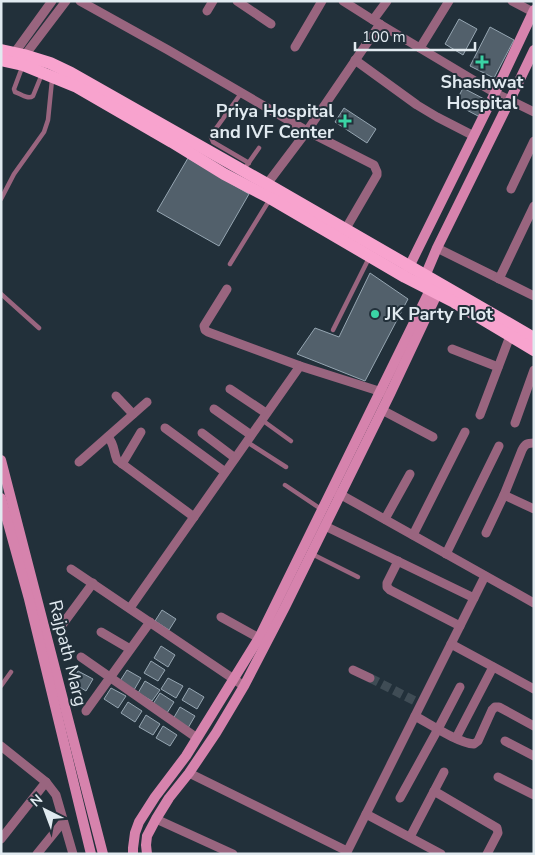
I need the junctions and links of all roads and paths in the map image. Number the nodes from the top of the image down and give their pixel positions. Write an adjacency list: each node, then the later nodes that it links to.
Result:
1 (66, 1): 19 (street)
2 (80, 1): 22 (street)
3 (213, 1): 11 (street)
4 (237, 1): 14 (street)
5 (322, 1): 15 (street)
6 (343, 1): 13 (street)
7 (386, 1): 13 (street)
8 (449, 1): 16 (street)
9 (512, 1): 12 (street)
10 (51, 2): 19 (street)
11 (207, 11)
12 (533, 11): 23 (street)
13 (376, 22): 16 (street); 20 (street)
14 (271, 24)
15 (295, 47)
16 (420, 48): 23 (street)
17 (1, 50): 19 (main road)
18 (534, 50): 24 (street)
19 (15, 60): 21 (main road); 21 (lane); 30 (main road)
20 (355, 60): 26 (street); 27 (street)
21 (47, 74): 33 (main road); 34 (lane)
22 (242, 92): 26 (street); 30 (lane)
23 (495, 93): 24 (street); 27 (street)
24 (510, 100): 25 (street); 37 (street)
25 (534, 112)
26 (307, 131): 31 (street); 36 (street)
27 (474, 136): 40 (street)
28 (534, 141): 32 (street)
29 (258, 148): 30 (lane)
30 (246, 167): 31 (main road)
31 (268, 184): 36 (main road)
32 (512, 189)
33 (270, 198): 38 (main road); 39 (lane)
34 (1, 200)
35 (534, 206): 41 (street)
36 (345, 230): 40 (main road)
37 (437, 248): 41 (street); 42 (street)
38 (370, 257): 40 (main road); 47 (lane)
39 (230, 264)
40 (407, 271): 42 (main road)
41 (499, 279): 45 (street)
42 (428, 286): 48 (main road); 49 (main road); 56 (street)
43 (227, 289): 52 (street)
44 (1, 294): 46 (lane)
45 (533, 295)
46 (40, 328)
47 (333, 330)
48 (510, 336): 51 (main road); 53 (street)
49 (534, 338)
50 (452, 349): 53 (street)
51 (534, 350)
52 (300, 366): 56 (street); 63 (street)
53 (498, 367): 62 (street)
54 (534, 370): 64 (street)
55 (230, 389): 63 (street)
56 (385, 393): 60 (street); 83 (street)
57 (116, 396): 61 (street)
58 (147, 402): 61 (street)
59 (214, 409): 71 (street)
60 (382, 410): 70 (street); 83 (street)
61 (133, 414): 69 (street)
62 (480, 416)
63 (264, 417): 71 (street); 72 (lane)
64 (514, 423)
65 (165, 428): 80 (street)
66 (141, 432): 78 (street)
67 (466, 432): 92 (street)
68 (202, 433): 75 (street)
69 (108, 437): 77 (street); 78 (street)
70 (433, 437)
71 (249, 438): 75 (street); 79 (lane)
72 (291, 441)
73 (534, 443): 84 (street)
74 (499, 446): 94 (street)
75 (235, 458): 80 (street)
76 (1, 460): 148 (street, Rajpath Marg)
77 (79, 462)
78 (122, 464): 88 (street)
79 (286, 467)
80 (225, 472): 88 (street)
81 (410, 474): 89 (street)
82 (285, 485): 87 (lane)
83 (336, 492): 87 (street); 89 (street); 90 (street)
84 (504, 495): 86 (street); 91 (street)
85 (1, 498): 147 (street, Rajpath Marg)
86 (534, 509)
87 (322, 510): 93 (street)
88 (194, 517): 102 (street)
89 (385, 520): 92 (street)
90 (325, 526): 93 (street); 95 (street)
91 (486, 533)
92 (413, 535): 94 (street)
93 (307, 551): 98 (lane); 108 (street); 119 (street)
94 (446, 554): 97 (street)
95 (398, 561): 100 (street); 106 (street)
96 (71, 569): 99 (street)
97 (485, 576): 100 (street); 101 (street)
98 (358, 577)
99 (93, 583): 102 (street); 105 (street)
100 (474, 598): 106 (street)
101 (534, 603)
102 (130, 608): 104 (street)
103 (221, 617): 108 (street)
104 (150, 622): 110 (street); 117 (street)
105 (62, 625)
106 (460, 626): 109 (street)
107 (101, 632): 110 (street)
108 (259, 638): 117 (street)
109 (451, 644): 112 (street); 123 (street)
110 (130, 649): 115 (street)
111 (81, 657): 115 (street)
112 (493, 667): 121 (street); 127 (street)
113 (353, 670): 116 (street)
114 (11, 672): 118 (lane)
115 (110, 677): 122 (street); 126 (street)
116 (370, 678)
117 (233, 679): 119 (street); 126 (street)
118 (1, 686)
119 (244, 686): 132 (street)
120 (460, 687): 125 (street)
121 (534, 689)
122 (86, 711)
123 (415, 716): 125 (street); 138 (street)
124 (534, 726): 127 (street)
125 (438, 729): 127 (street); 137 (street)
126 (197, 738): 149 (street)
127 (456, 738)
128 (505, 741): 130 (street)
129 (1, 746): 134 (street)
130 (534, 756)
131 (444, 772): 135 (street)
132 (189, 773): 139 (street); 144 (street)
133 (498, 776): 136 (street)
134 (46, 782): 140 (street); 142 (street)
135 (434, 791): 141 (street); 153 (street)
136 (534, 795)
137 (400, 798)
138 (366, 814): 141 (street); 144 (street)
139 (156, 818): 150 (street); 151 (street)
140 (63, 822): 145 (street); 146 (street)
141 (410, 837): 143 (street)
142 (1, 839)
143 (424, 850): 152 (street)
144 (347, 853)
145 (37, 854)
146 (73, 854)
147 (91, 854)
148 (103, 854)
149 (134, 854)
150 (147, 854)
151 (233, 854)
152 (441, 854)
153 (487, 854)

